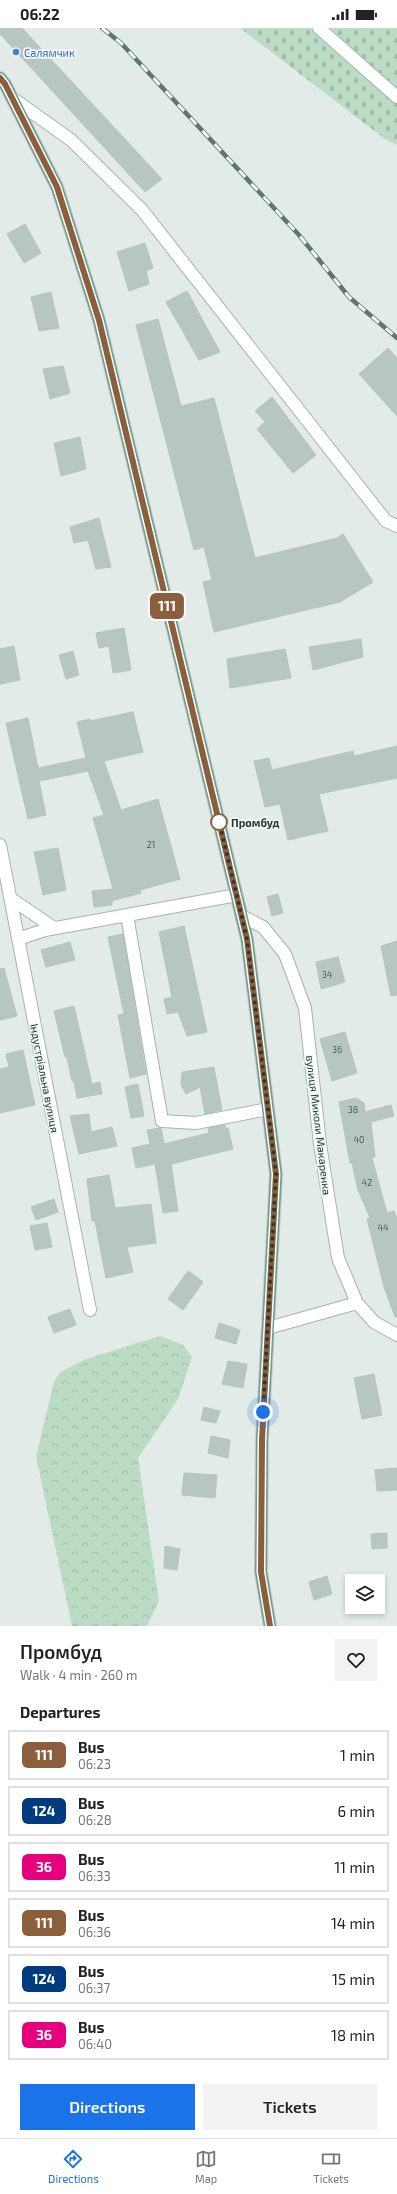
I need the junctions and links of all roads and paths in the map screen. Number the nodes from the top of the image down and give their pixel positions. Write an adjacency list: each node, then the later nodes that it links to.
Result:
1 (319, 28): 4 (street)
2 (0, 78): 3 (main road)
3 (7, 95): 5 (street); 8 (main road)
4 (397, 97)
5 (397, 526)
6 (0, 845): 7 (street, Індустріальна вулиця)
7 (7, 895): 11 (street); 12 (street, Індустріальна вулиця)
8 (237, 895): 9 (street); 10 (main road)
9 (127, 915): 11 (street); 13 (street)
10 (242, 916): 13 (main road); 14 (street, вулиця Миколи Макаренка)
11 (54, 928): 12 (street)
12 (18, 940): 15 (street, Індустріальна вулиця)
13 (268, 1109): 16 (main road)
14 (357, 1303): 16 (street); 17 (street, вулиця Миколи Макаренка)
15 (90, 1310)
16 (268, 1328): 18 (main road)
17 (397, 1335)
18 (270, 1626)

